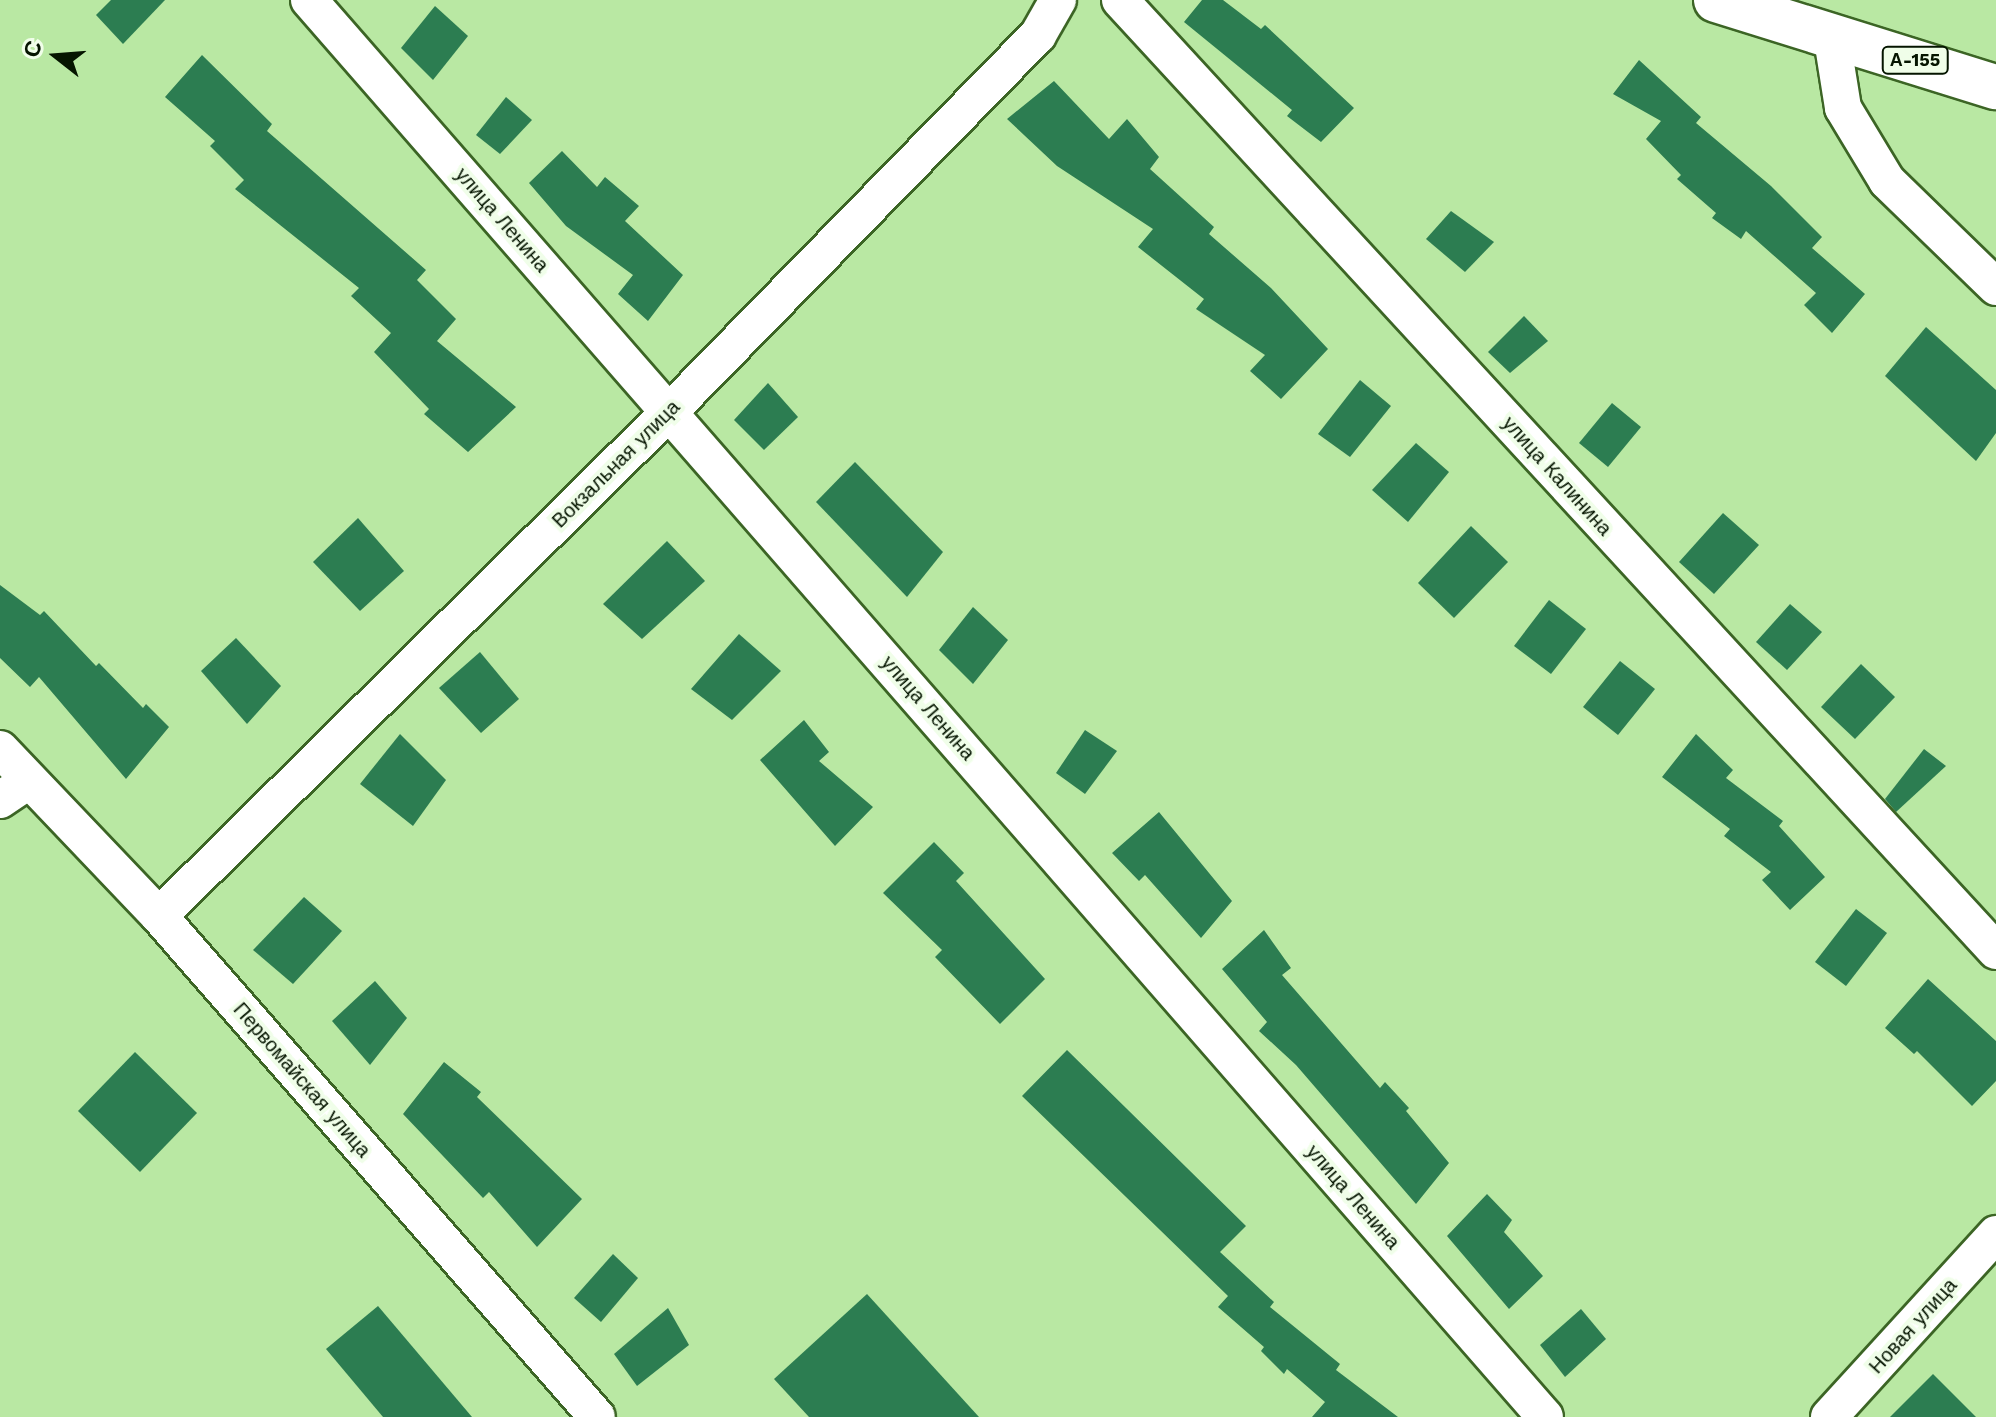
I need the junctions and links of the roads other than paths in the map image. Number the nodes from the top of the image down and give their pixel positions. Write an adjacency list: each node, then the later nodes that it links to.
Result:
1 (309, 0): 8 (street, улица Ленина)
2 (1058, 0): 8 (street, Вокзальная улица)
3 (1120, 0): 12 (street, улица Калинина)
4 (1716, 0): 5 (main road, А-155)
5 (1832, 39): 6 (main road, А-155); 7 (street)
6 (1996, 87)
7 (1996, 287)
8 (670, 411): 11 (street, Вокзальная улица); 15 (street, улица Ленина)
9 (0, 749): 10 (street, Первомайская улица)
10 (14, 790): 11 (street, Первомайская улица)
11 (159, 916): 14 (street, Первомайская улица)
12 (1996, 951)
13 (1996, 1234): 16 (street, Новая улица)
14 (597, 1417)
15 (1545, 1417)
16 (1829, 1417)

